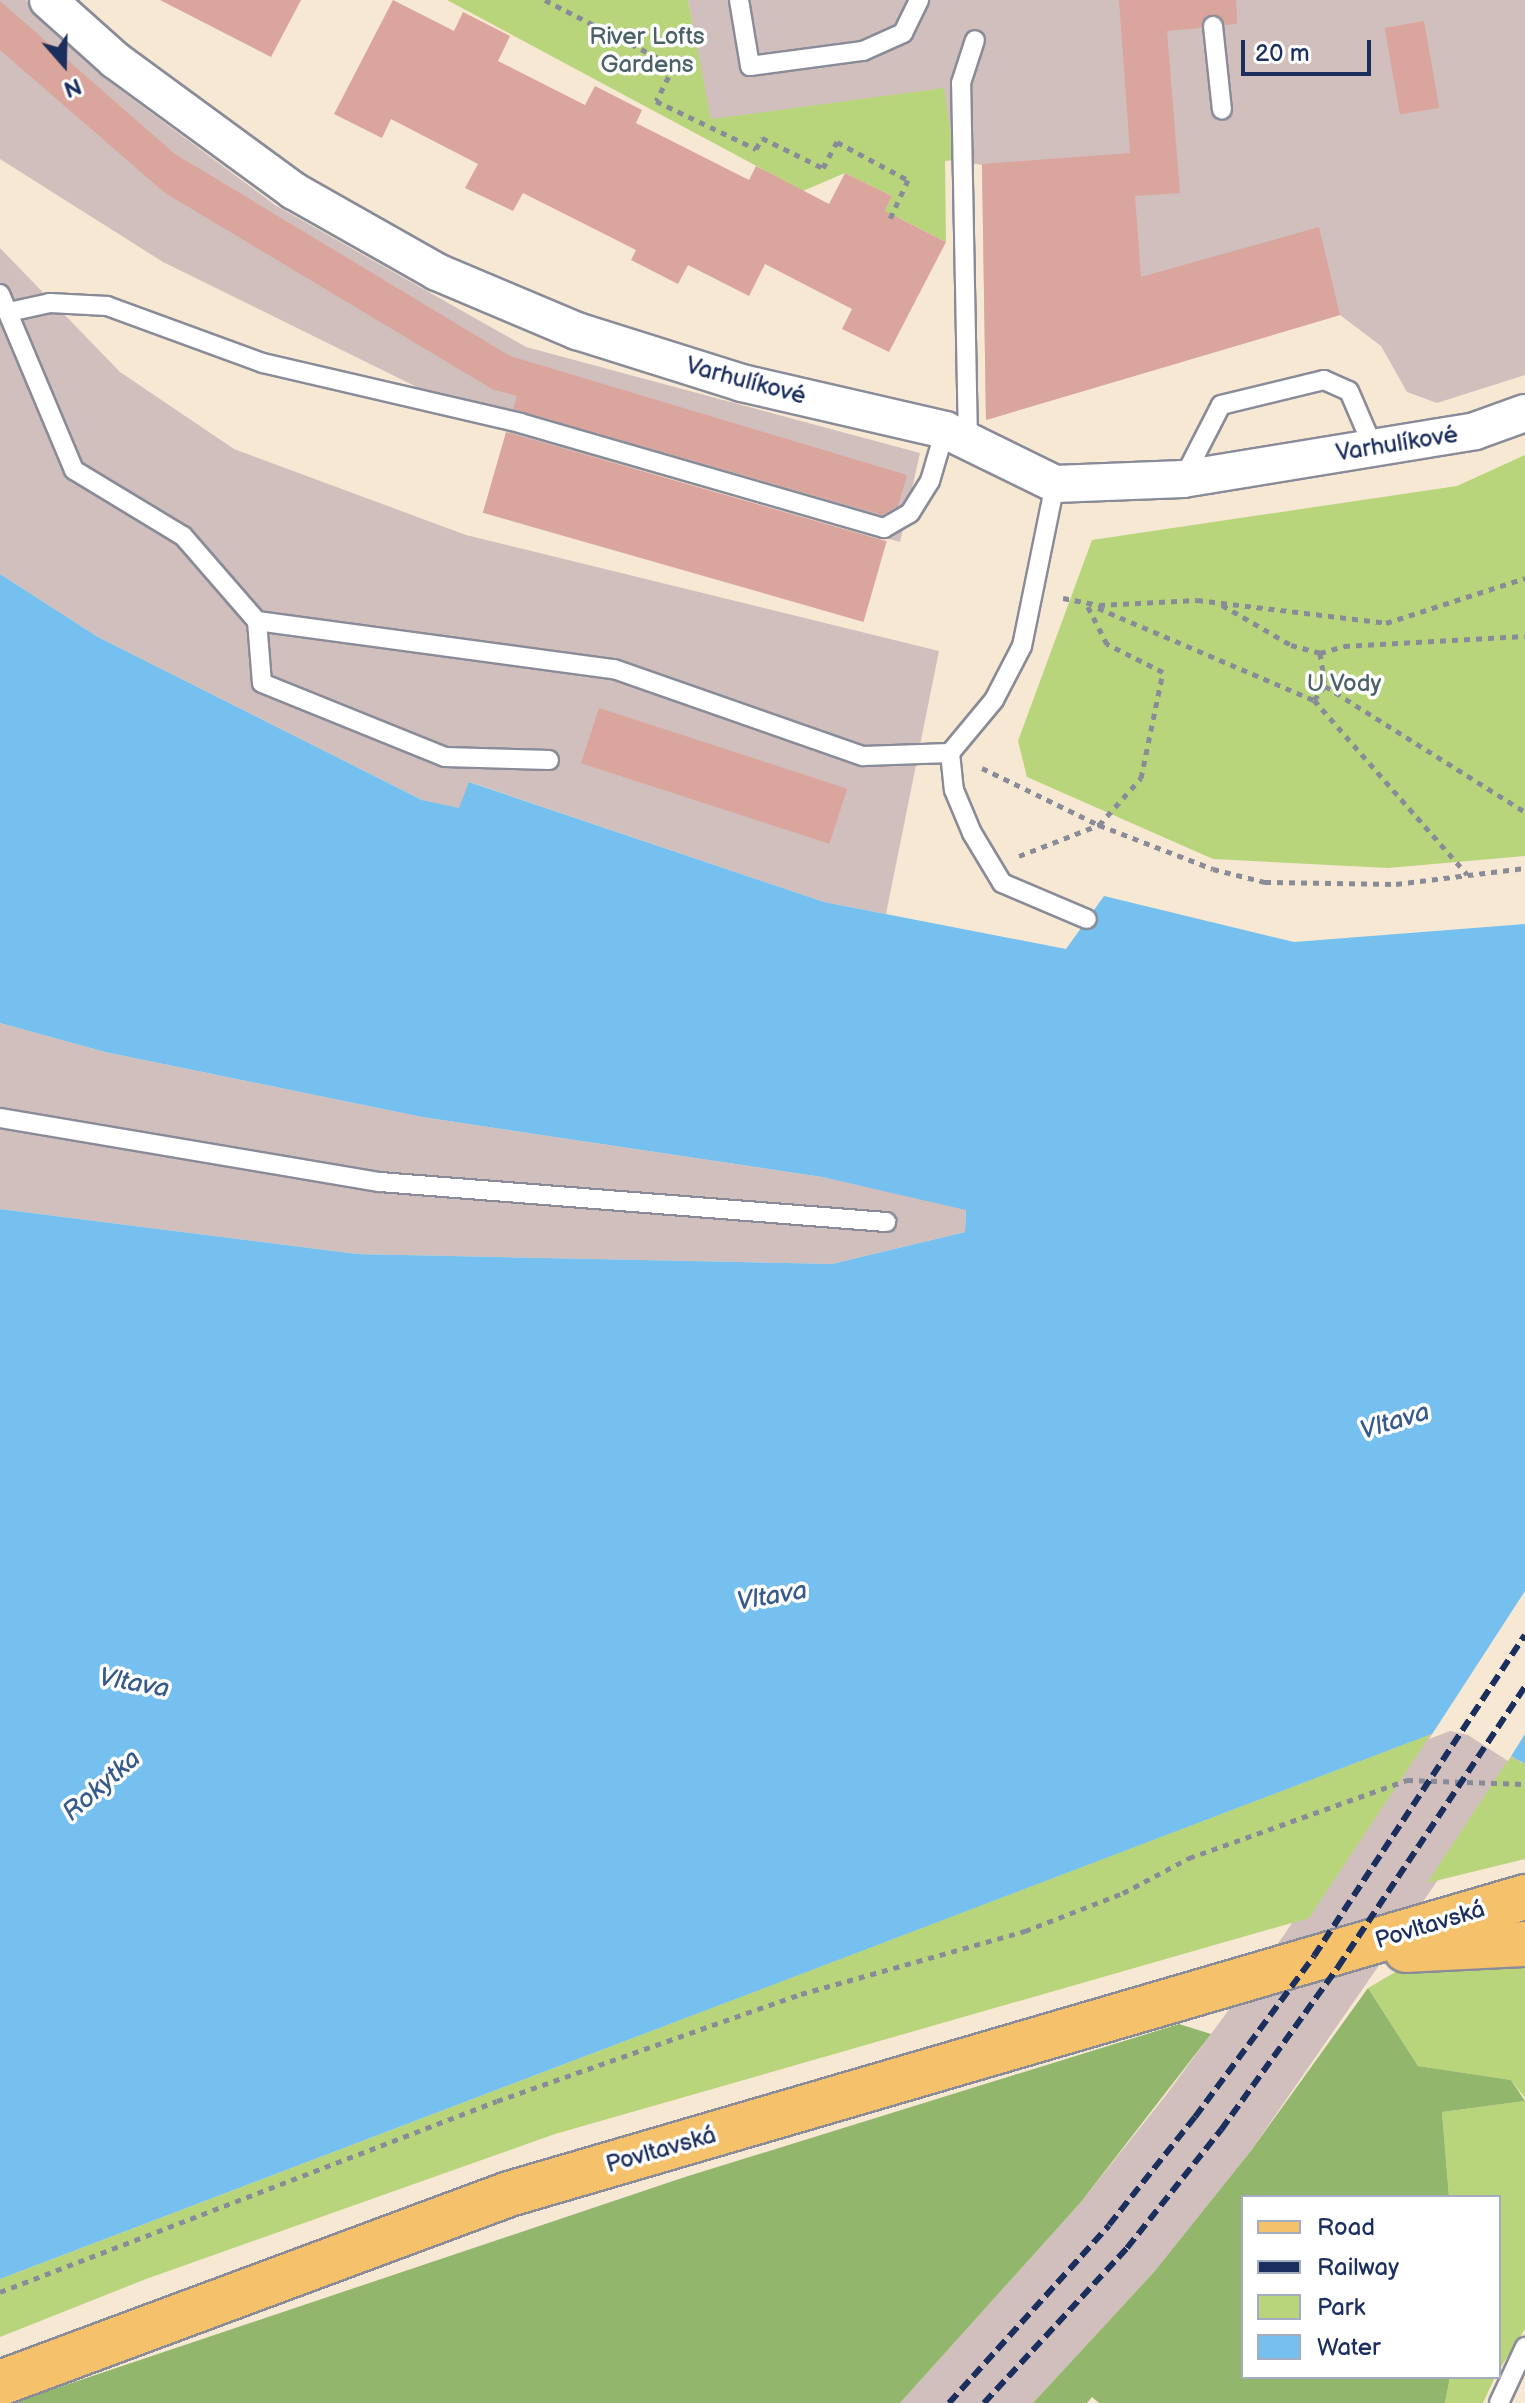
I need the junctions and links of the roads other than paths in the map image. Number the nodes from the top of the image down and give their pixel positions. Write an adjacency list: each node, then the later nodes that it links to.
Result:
1 (48, 0): 10 (street, Varhulíkové)
2 (739, 0): 3 (lane)
3 (919, 0)
4 (1213, 26): 6 (lane)
5 (975, 40): 10 (lane)
6 (1222, 110)
7 (0, 294): 8 (lane)
8 (9, 312): 10 (lane); 14 (lane)
9 (1525, 413): 11 (street, Varhulíkové)
10 (956, 436): 13 (street, Varhulíkové)
11 (1374, 449): 12 (street, Varhulíkové); 12 (lane)
12 (1183, 479): 13 (street, Varhulíkové)
13 (1055, 484): 15 (lane)
14 (257, 621): 15 (lane); 16 (lane)
15 (950, 753): 17 (lane)
16 (549, 760)
17 (1087, 919)
18 (0, 1118): 19 (lane)
19 (886, 1222)
20 (1525, 1897): 22 (main road, Povltavská)
21 (1525, 1944): 22 (main road, Povltavská)
22 (1335, 1954): 24 (main road, Povltavská)
23 (1525, 2347): 25 (lane)
24 (0, 2383)
25 (1499, 2403)

